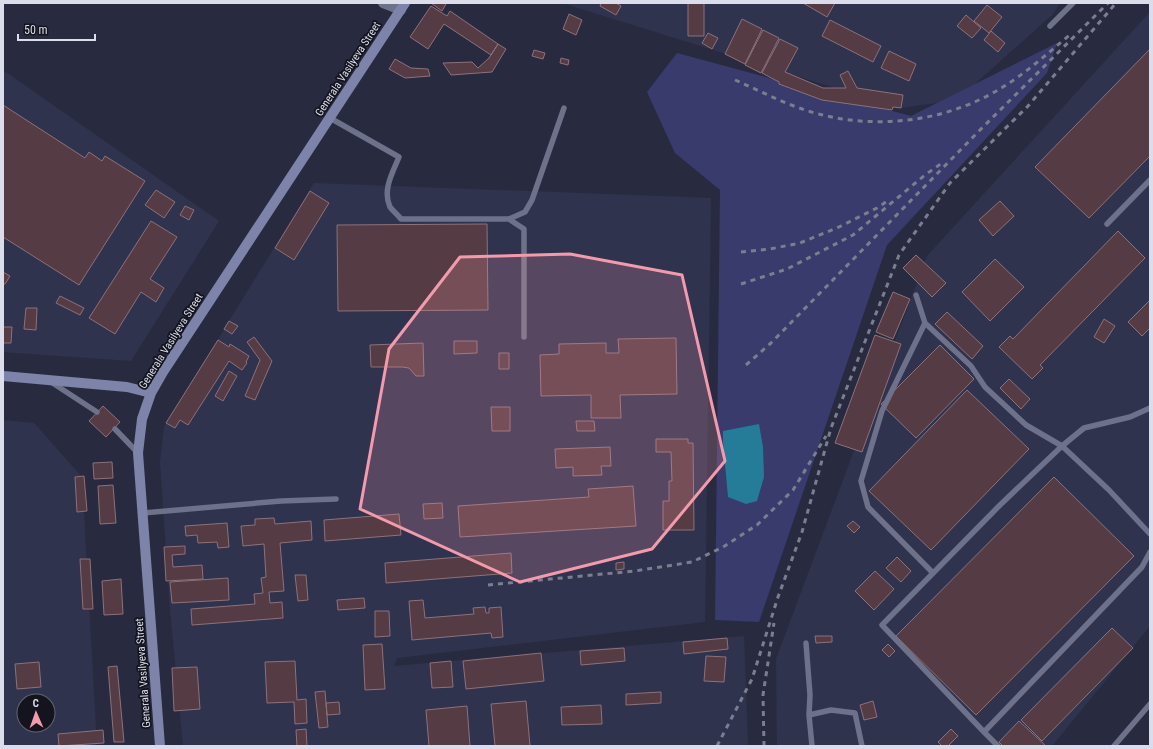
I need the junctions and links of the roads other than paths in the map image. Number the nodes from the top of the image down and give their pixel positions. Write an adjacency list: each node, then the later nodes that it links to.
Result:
1 (383, 3): 3 (street)
2 (1073, 3): 4 (lane)
3 (403, 6): 6 (main road, Generala Vasilyeva Street)
4 (1050, 26)
5 (564, 108): 8 (lane)
6 (330, 118): 8 (lane); 15 (main road, Generala Vasilyeva Street)
7 (1150, 180): 9 (lane)
8 (510, 219): 12 (lane)
9 (1107, 224)
10 (916, 295): 11 (lane)
11 (925, 322): 19 (lane); 25 (lane)
12 (524, 337)
13 (3, 376): 14 (main road)
14 (47, 380): 15 (main road); 17 (lane)
15 (151, 393): 20 (main road, Generala Vasilyeva Street)
16 (1150, 408): 19 (lane)
17 (97, 412)
18 (115, 428): 20 (lane)
19 (1062, 446): 23 (lane); 25 (lane)
20 (138, 453): 22 (main road, Generala Vasilyeva Street)
21 (336, 499): 22 (lane)
22 (143, 513): 30 (main road, Generala Vasilyeva Street)
23 (1150, 534)
24 (1150, 552): 29 (lane)
25 (933, 573): 29 (lane)
26 (806, 643): 28 (lane)
27 (1150, 704): 34 (lane)
28 (808, 715): 31 (lane); 32 (lane)
29 (984, 732): 33 (lane)
30 (160, 746)
31 (812, 746)
32 (862, 746)
33 (998, 746)
34 (1114, 746)

